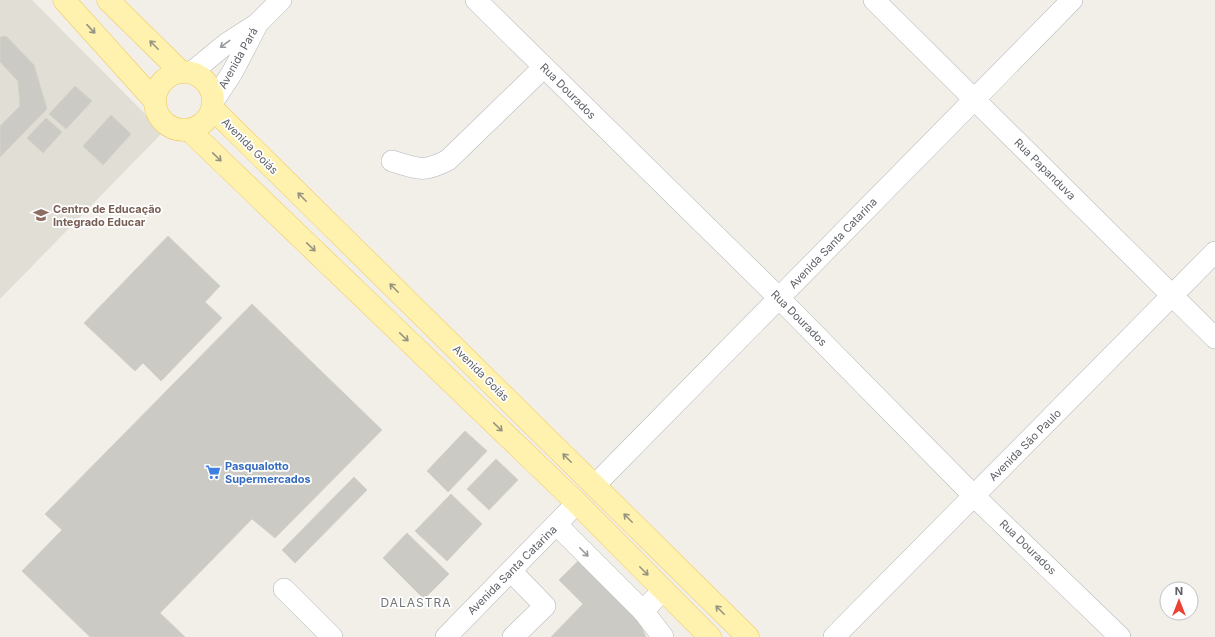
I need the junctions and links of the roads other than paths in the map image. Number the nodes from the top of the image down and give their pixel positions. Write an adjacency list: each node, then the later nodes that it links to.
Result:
1 (64, 0): 11 (main road, one-way to 11)
2 (108, 0): 9 (main road, one-way to 2)
3 (280, 0): 7 (street, Avenida Pará)
4 (476, 0): 8 (street, Rua Dourados)
5 (874, 0): 10 (street, Rua Papanduva)
6 (1072, 0): 10 (street, Avenida Santa Catarina)
7 (258, 23): 9 (street, Avenida Pará, one-way to 9); 12 (street, Avenida Pará)
8 (544, 67): 14 (street); 17 (street, Rua Dourados)
9 (186, 72): 11 (main road); 12 (main road)
10 (974, 99): 16 (street, Rua Papanduva); 17 (street, Avenida Santa Catarina)
11 (155, 101): 13 (main road)
12 (213, 104): 13 (main road); 19 (main road, Avenida Goiás, one-way to 12)
13 (189, 130): 21 (main road, one-way to 21)
14 (392, 161)
15 (1215, 252): 16 (street, Avenida São Paulo)
16 (1173, 296): 18 (street, Rua Papanduva); 20 (street, Avenida São Paulo)
17 (779, 298): 19 (street, Avenida Santa Catarina); 20 (street, Rua Dourados)
18 (1215, 338)
19 (595, 486): 32 (main road, Avenida Goiás, one-way to 19)
20 (974, 496): 33 (street, Avenida São Paulo); 34 (street, Rua Dourados)
21 (577, 503): 22 (street, Avenida Santa Catarina); 25 (main road, one-way to 25)
22 (557, 525): 23 (street, Avenida Santa Catarina); 26 (street, one-way to 26)
23 (511, 571): 28 (street, Avenida Santa Catarina); 29 (street)
24 (284, 589): 27 (street)
25 (663, 590): 26 (street); 31 (main road)
26 (643, 611): 30 (street)
27 (332, 637)
28 (446, 637)
29 (513, 637)
30 (663, 637)
31 (710, 637)
32 (748, 637)
33 (834, 637)
34 (1120, 637)

